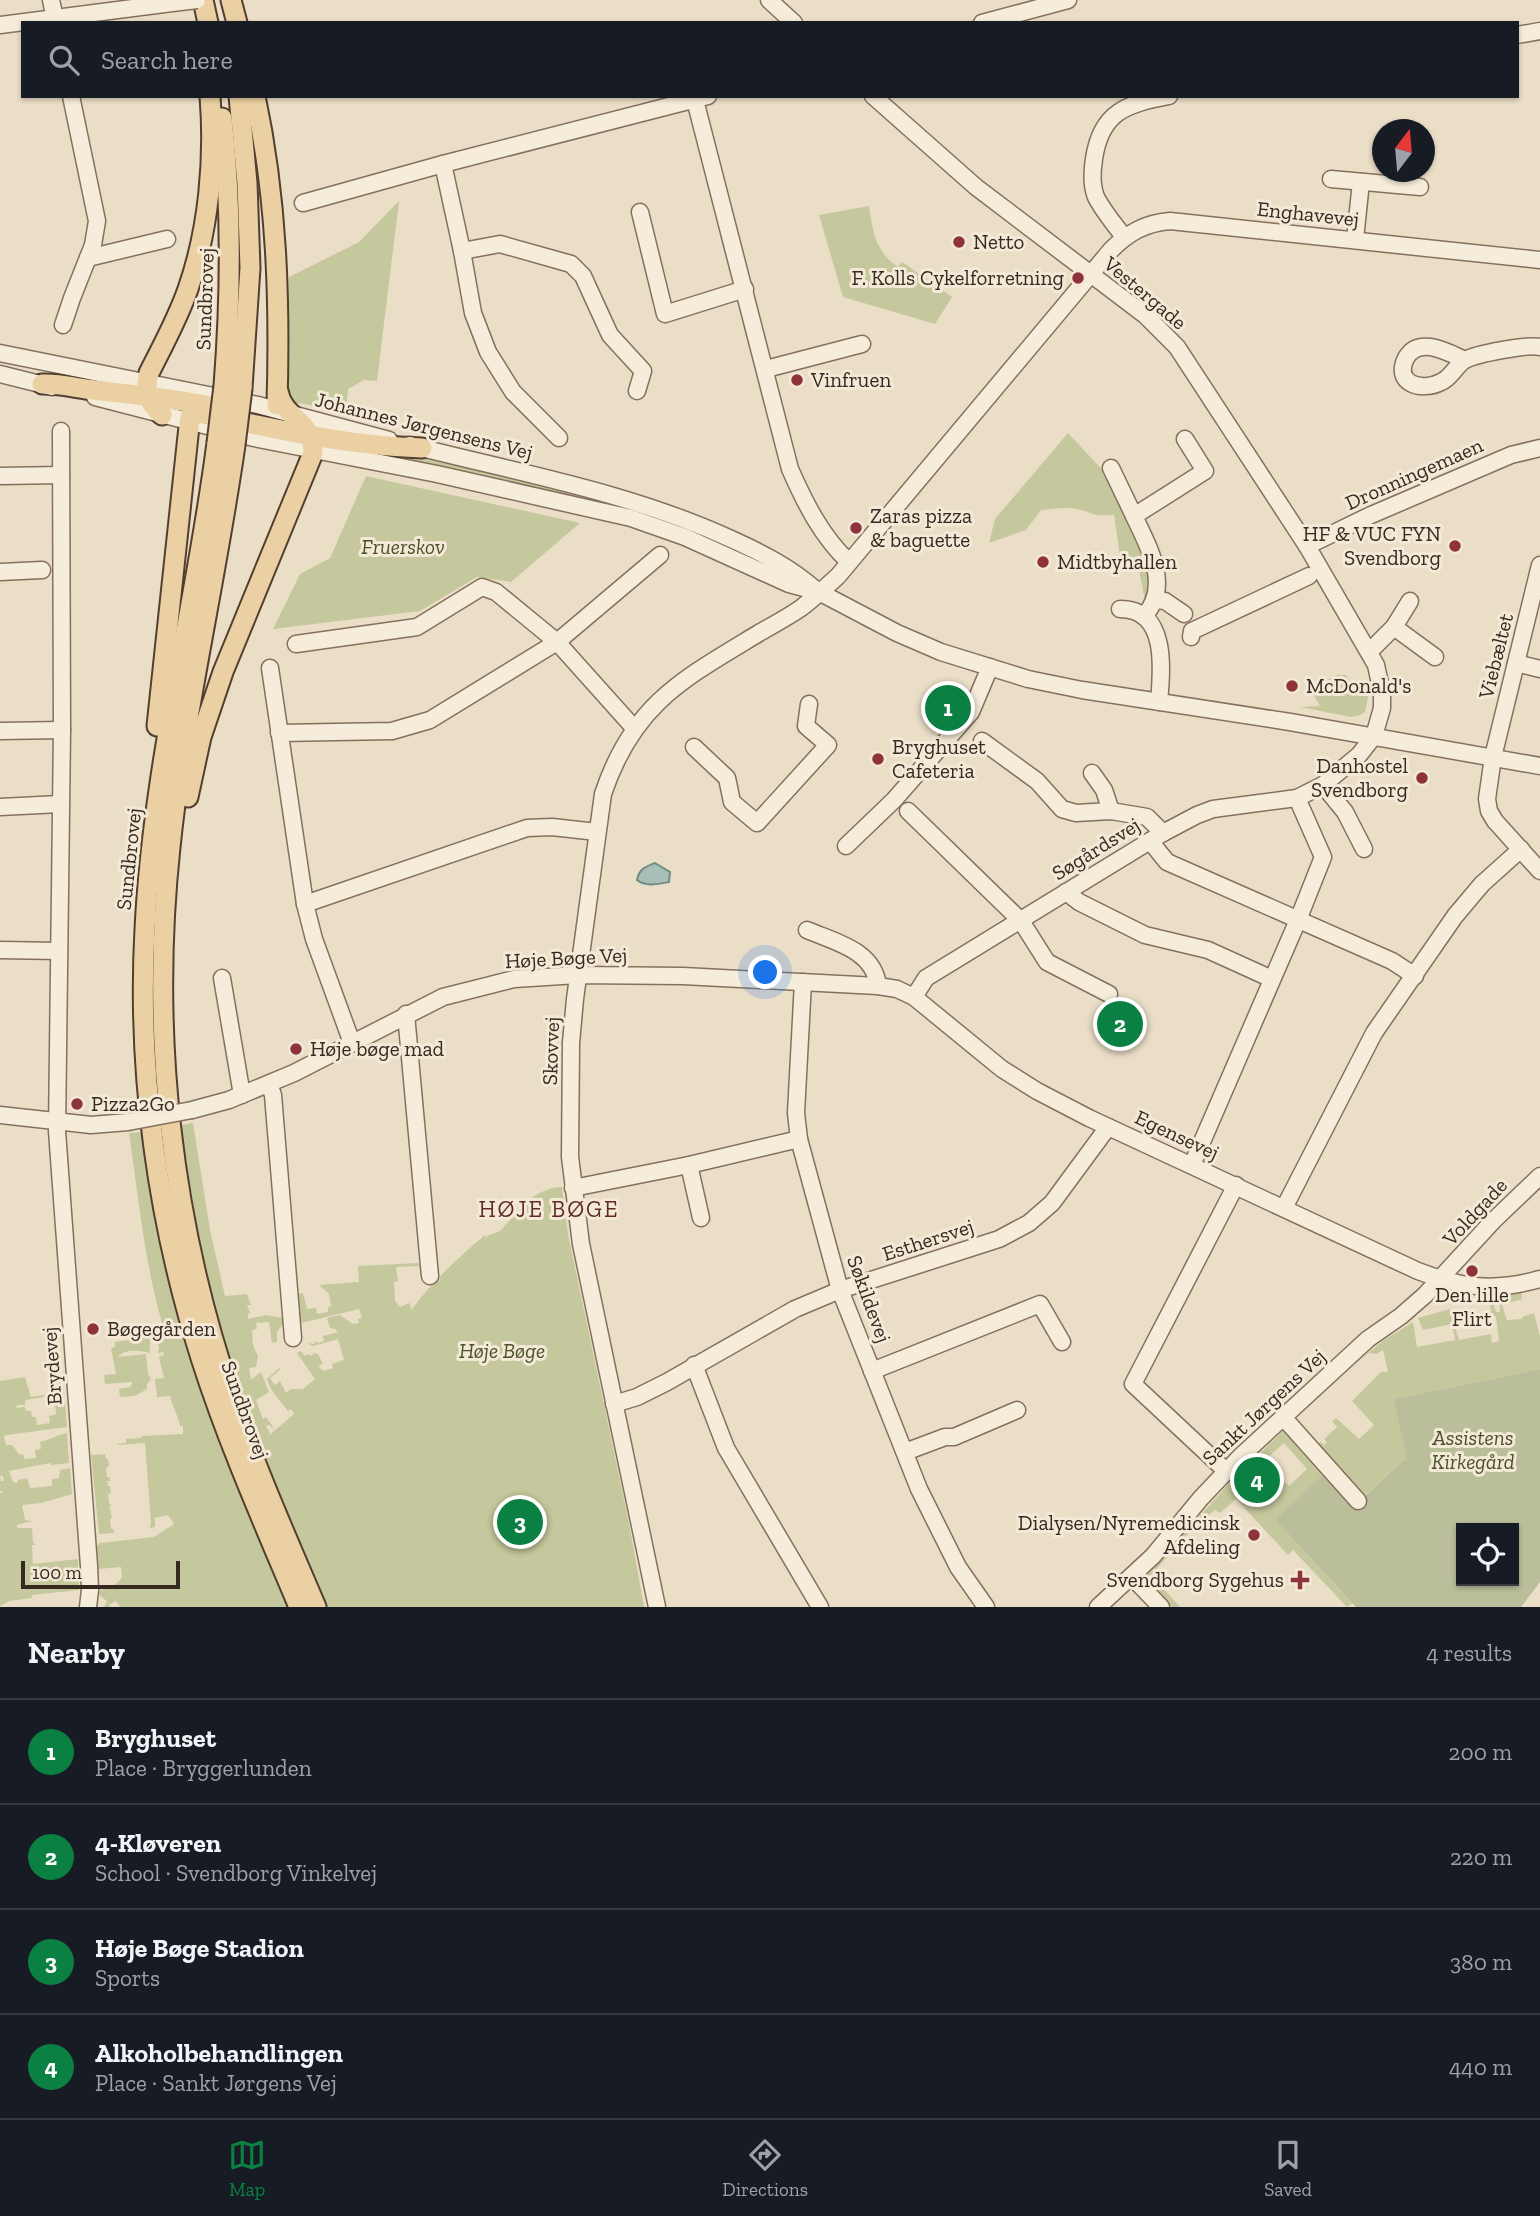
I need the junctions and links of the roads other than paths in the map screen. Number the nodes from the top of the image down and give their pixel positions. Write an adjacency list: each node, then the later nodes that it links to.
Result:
1 (51, 0): 8 (street)
2 (195, 0): 8 (street, bridge); 9 (main road)
3 (203, 0): 10 (main road)
4 (222, 0): 11 (main road)
5 (231, 0): 12 (main road)
6 (769, 0): 13 (street)
7 (1068, 0): 14 (street)
8 (55, 20)
9 (199, 21)
10 (208, 21)
11 (227, 21)
12 (236, 21)
13 (792, 21)
14 (989, 21)
15 (21, 23): 16 (street)
16 (0, 25)
17 (1540, 31): 18 (street)
18 (1519, 35)
19 (71, 98): 37 (street)
20 (209, 98): 50 (main road)
21 (219, 98): 49 (main road, Sundbrovej)
22 (239, 98): 49 (main road, Sundbrovej)
23 (255, 98): 52 (main road)
24 (702, 98): 27 (street); 40 (street)
25 (875, 98): 39 (street, Vestergade)
26 (1158, 98): 33 (street)
27 (443, 163): 31 (street); 36 (street)
28 (1331, 179): 29 (street)
29 (1361, 182): 30 (street); 35 (street)
30 (1420, 187)
31 (303, 203)
32 (639, 212): 40 (street)
33 (1124, 237): 35 (street, Enghavevej); 39 (street, Enghavevej)
34 (167, 239): 37 (street)
35 (1355, 239): 38 (street, Enghavevej)
36 (462, 251): 51 (street); 56 (street)
37 (88, 258): 41 (street)
38 (1540, 260)
39 (1092, 275): 66 (street, Vestergade); 68 (street, Enghavevej)
40 (745, 289): 46 (street)
41 (64, 325)
42 (862, 344): 46 (street)
43 (1540, 347): 45 (street)
44 (0, 353): 50 (street)
45 (1465, 360)
46 (766, 369): 68 (street)
47 (0, 374): 48 (street)
48 (43, 384): 50 (main road); 53 (street)
49 (233, 387): 59 (main road, Sundbrovej, bridge)
50 (147, 389): 52 (main road); 53 (main road)
51 (636, 390)
52 (282, 406): 58 (main road); 60 (street, Johannes Jørgensens Vej)
53 (162, 415): 54 (street)
54 (189, 423): 58 (main road); 119 (main road)
55 (61, 431): 63 (street, Brydevej)
56 (559, 438)
57 (1185, 439): 65 (street)
58 (312, 442): 60 (main road); 73 (street, Johannes Jørgensens Vej); 132 (main road)
59 (226, 444): 119 (main road, Sundbrovej); 132 (main road, Sundbrovej)
60 (422, 448): 73 (street, Johannes Jørgensens Vej)
61 (1540, 448): 66 (street, Dronningemaen)
62 (1111, 468): 65 (street)
63 (61, 475): 64 (street); 92 (street, Brydevej)
64 (0, 476)
65 (1134, 516): 74 (street)
66 (1307, 547): 83 (street, Vestergade)
67 (660, 555): 81 (street)
68 (849, 562): 73 (street, Skovvej)
69 (1540, 565): 85 (street, Viebæltet)
70 (42, 570): 71 (street)
71 (0, 572)
72 (1309, 576): 80 (street)
73 (819, 592): 86 (street, Johannes Jørgensens Vej); 91 (street, Skovvej)
74 (1154, 600): 77 (street); 78 (street)
75 (1410, 601): 79 (street)
76 (1120, 609): 78 (street)
77 (1184, 614)
78 (1144, 616): 89 (street)
79 (1394, 627): 83 (street); 84 (street)
80 (1191, 637)
81 (557, 642): 82 (street); 91 (street); 94 (street)
82 (296, 644)
83 (1369, 652): 95 (street, Vestergade)
84 (1435, 657)
85 (1516, 663): 88 (street); 98 (street, Viebæltet)
86 (990, 667): 89 (street, Johannes Jørgensens Vej); 109 (street)
87 (270, 668): 94 (street)
88 (1540, 669)
89 (1159, 702): 95 (street, Johannes Jørgensens Vej)
90 (809, 704): 97 (street)
91 (634, 728): 107 (street, Skovvej)
92 (62, 730): 93 (street); 103 (street, Brydevej)
93 (0, 731)
94 (279, 733): 114 (street)
95 (1374, 736): 98 (street); 101 (street, Søgårdsvej)
96 (982, 741): 106 (street)
97 (694, 747)
98 (1493, 757): 99 (street); 111 (street)
99 (1540, 766)
100 (1092, 773): 106 (street)
101 (1323, 785): 102 (street, Søgårdsvej); 110 (street)
102 (1297, 798): 108 (street, Søgårdsvej); 115 (street)
103 (60, 804): 104 (street); 120 (street, Brydevej)
104 (0, 807)
105 (908, 811): 116 (street)
106 (1111, 811): 108 (street)
107 (597, 832): 114 (street); 121 (street, Skovvej)
108 (1157, 837): 113 (street, Søgårdsvej); 115 (street)
109 (846, 846)
110 (1364, 849)
111 (1521, 849): 112 (street); 122 (street)
112 (1540, 871)
113 (1066, 892): 116 (street, Søgårdsvej); 124 (street)
114 (304, 904): 130 (street)
115 (1298, 920): 122 (street); 124 (street)
116 (1021, 921): 127 (street); 128 (street, Søgårdsvej)
117 (807, 930): 126 (street)
118 (0, 950): 120 (street)
119 (144, 950): 161 (main road, Sundbrovej)
120 (59, 951): 135 (street, Brydevej)
121 (578, 975): 125 (street, Høje Bøge Vej); 129 (street, Høje Bøge Vej); 142 (street, Skovvej)
122 (1415, 976): 143 (street)
123 (222, 978): 133 (street)
124 (1272, 979): 139 (street)
125 (803, 982): 126 (street, Høje Bøge Vej); 137 (street, Søkildevej)
126 (878, 986): 128 (street, Høje Bøge Vej)
127 (1109, 994)
128 (914, 997): 136 (street, Egensevej)
129 (406, 1014): 130 (street, Høje Bøge Vej); 145 (street)
130 (352, 1043): 131 (street, Høje Bøge Vej)
131 (269, 1084): 133 (street, Høje Bøge Vej); 149 (street)
132 (167, 1091): 162 (main road, Sundbrovej)
133 (242, 1095): 135 (street, Høje Bøge Vej, bridge)
134 (0, 1115): 135 (street, Høje Bøge Vej)
135 (57, 1121): 160 (street, Brydevej)
136 (1108, 1127): 139 (street, Egensevej); 148 (street, Esthersvej)
137 (799, 1139): 138 (street); 148 (street, Søkildevej)
138 (689, 1165): 142 (street); 144 (street)
139 (1192, 1165): 141 (street, Egensevej)
140 (1540, 1175): 146 (street, Voldgade)
141 (1236, 1185): 143 (street, Egensevej); 157 (street)
142 (573, 1188): 153 (street, Skovvej)
143 (1284, 1208): 146 (street, Egensevej)
144 (701, 1218)
145 (430, 1276)
146 (1441, 1279): 147 (street, Egensevej); 155 (street, Sankt Jørgens Vej)
147 (1540, 1279)
148 (840, 1290): 151 (street, Esthersvej); 152 (street, Søkildevej)
149 (293, 1338)
150 (1062, 1342): 152 (street)
151 (694, 1365): 153 (street, Esthersvej); 164 (street)
152 (873, 1371): 156 (street, Søkildevej)
153 (614, 1404): 163 (street, Skovvej)
154 (1017, 1410): 156 (street)
155 (1283, 1417): 157 (street, Sankt Jørgens Vej); 158 (street)
156 (905, 1452): 165 (street, Søkildevej)
157 (1226, 1471): 159 (street, Sankt Jørgens Vej)
158 (1358, 1501)
159 (1132, 1577): 166 (street, Sankt Jørgens Vej); 167 (street)
160 (88, 1607)
161 (299, 1607)
162 (316, 1607)
163 (657, 1607)
164 (820, 1607)
165 (985, 1607)
166 (1098, 1607)
167 (1161, 1607)

